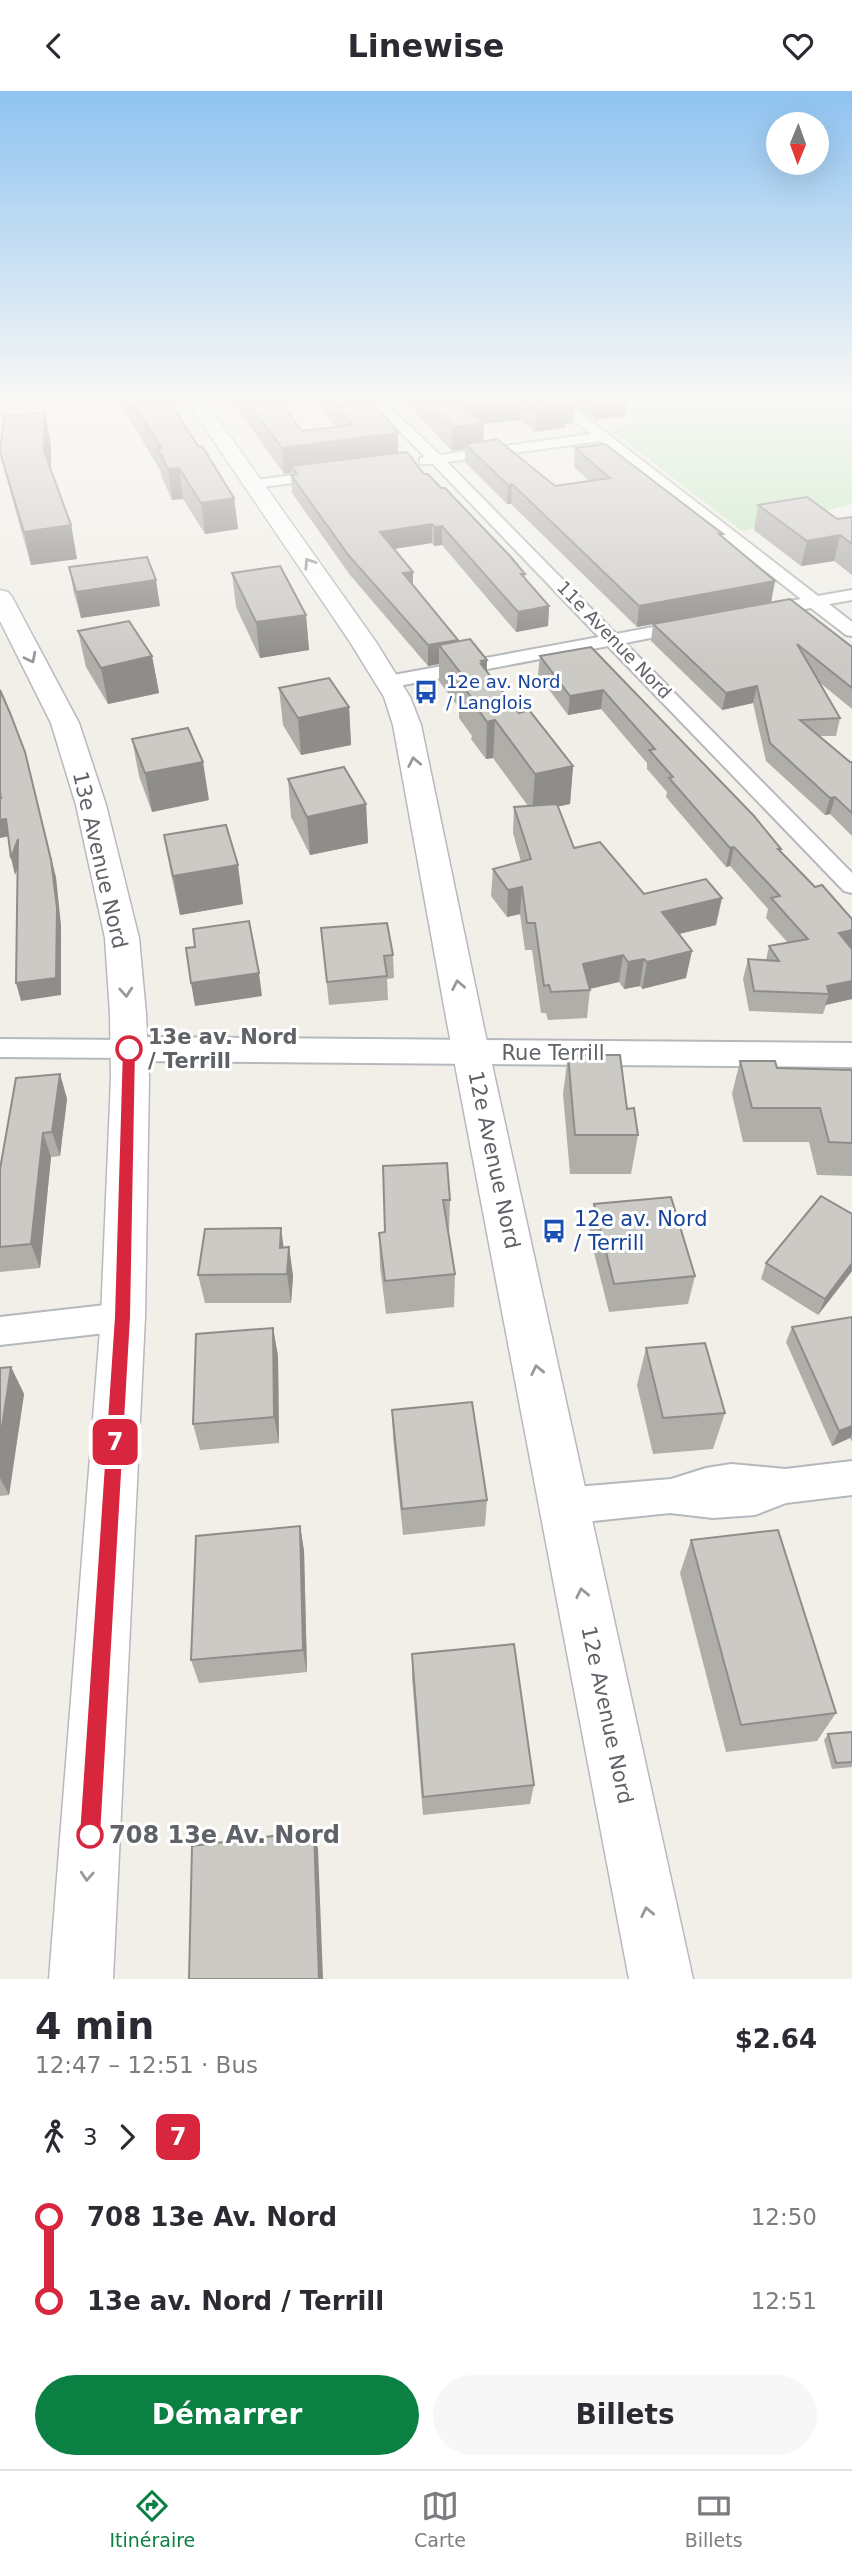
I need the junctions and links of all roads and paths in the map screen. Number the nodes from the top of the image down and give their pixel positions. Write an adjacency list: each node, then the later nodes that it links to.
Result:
1 (257, 485): 11 (main road, 12e Avenue Nord, one-way to 1)
2 (462, 485): 10 (street, 11e Avenue Nord)
3 (665, 485): 6 (street)
4 (852, 595): 6 (street)
5 (0, 597): 14 (main road, 13e Avenue Nord, one-way to 14)
6 (815, 602): 7 (street); 9 (street)
7 (748, 614)
8 (707, 622): 10 (street)
9 (852, 631)
10 (613, 639): 11 (street); 12 (street, 11e Avenue Nord)
11 (388, 682): 15 (main road, 12e Avenue Nord, one-way to 11)
12 (852, 886)
13 (0, 1048): 14 (street)
14 (129, 1049): 15 (street, Rue Terrill); 17 (main road, 13e Avenue Nord)
15 (471, 1052): 16 (street, Rue Terrill); 20 (main road, 12e Avenue Nord, one-way to 15)
16 (852, 1055)
17 (123, 1317): 18 (street); 21 (main road, 13e Avenue Nord, one-way to 21)
18 (0, 1331)
19 (852, 1478): 20 (street)
20 (564, 1506): 22 (main road, 12e Avenue Nord, one-way to 20)
21 (81, 1979)
22 (661, 1979)

